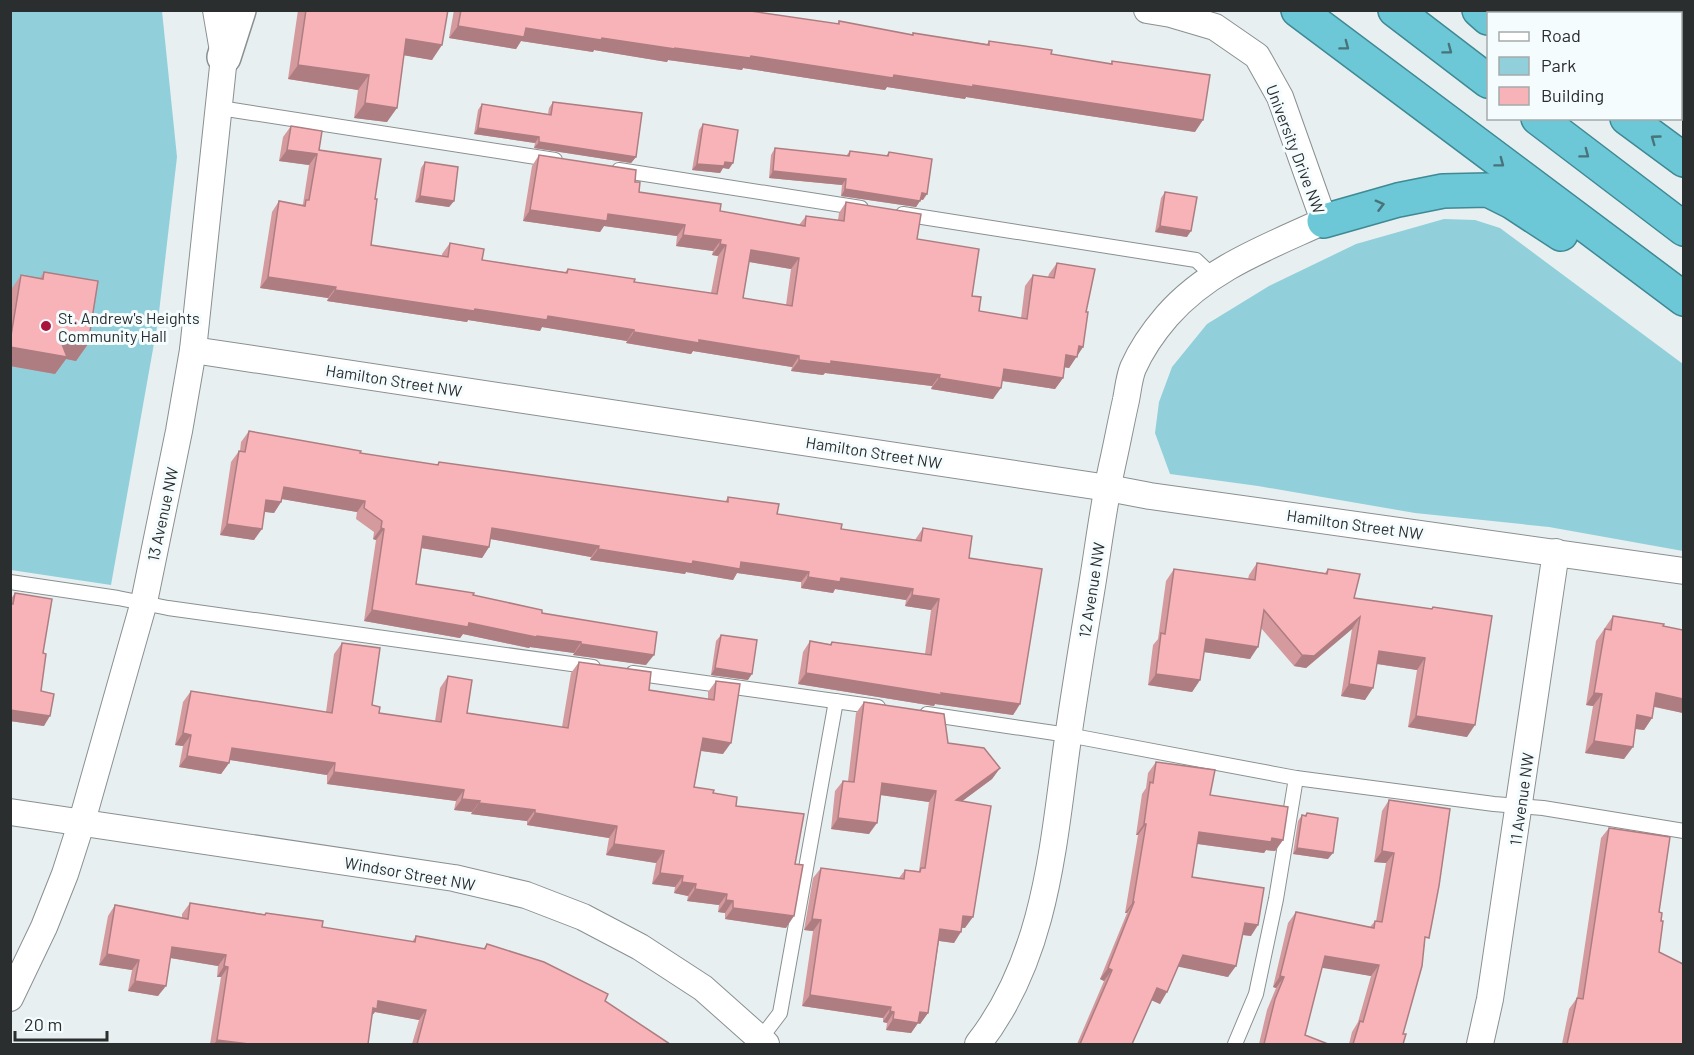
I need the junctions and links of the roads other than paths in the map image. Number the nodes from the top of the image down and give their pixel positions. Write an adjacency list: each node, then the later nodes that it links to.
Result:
1 (216, 10): 6 (street, 13 Avenue NW)
2 (239, 10): 6 (street)
3 (1147, 10): 14 (street, University Drive NW)
4 (1298, 10): 17 (highway, one-way to 17)
5 (1401, 15): 7 (highway, one-way to 7)
6 (224, 57): 8 (street, 13 Avenue NW)
7 (1487, 80)
8 (220, 108): 12 (lane); 19 (street, 13 Avenue NW)
9 (1541, 120): 15 (highway, one-way to 15)
10 (1630, 120): 11 (highway, one-way to 10)
11 (1683, 160)
12 (571, 163)
13 (607, 168): 16 (lane)
14 (1324, 221): 16 (street, 12 Avenue NW); 18 (highway, one-way to 18)
15 (1683, 229)
16 (1213, 276): 20 (street, 12 Avenue NW)
17 (1683, 298)
18 (1683, 313)
19 (192, 350): 20 (street, Hamilton Street NW); 24 (street, 13 Avenue NW)
20 (1108, 488): 21 (street, Hamilton Street NW); 30 (street, 12 Avenue NW)
21 (1556, 552): 22 (street, Hamilton Street NW); 32 (street, 11 Avenue NW)
22 (1683, 571)
23 (10, 582): 24 (lane)
24 (144, 602): 25 (lane); 34 (street, 13 Avenue NW)
25 (602, 668)
26 (625, 672): 27 (lane)
27 (836, 701): 28 (lane); 37 (lane)
28 (894, 710)
29 (916, 713): 30 (lane)
30 (1068, 735): 31 (lane); 38 (street, 12 Avenue NW)
31 (1296, 778): 32 (lane); 39 (lane)
32 (1520, 806): 35 (lane); 40 (street, 11 Avenue NW)
33 (10, 812): 34 (street, Windsor Street NW)
34 (82, 821): 36 (street, 13 Avenue NW); 37 (street, Windsor Street NW)
35 (1683, 831)
36 (10, 998)
37 (763, 1041)
38 (978, 1044)
39 (1235, 1044)
40 (1480, 1044)

